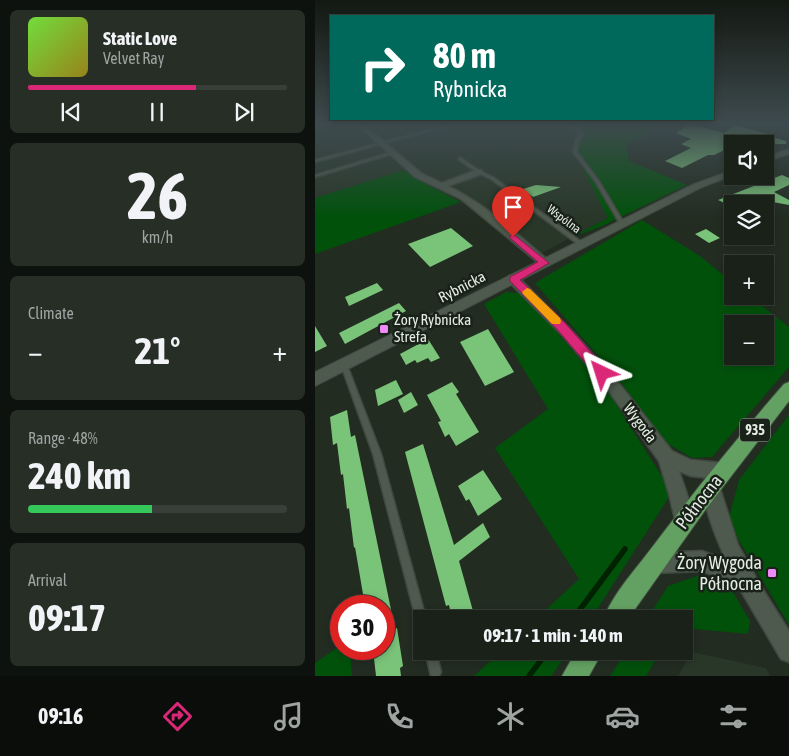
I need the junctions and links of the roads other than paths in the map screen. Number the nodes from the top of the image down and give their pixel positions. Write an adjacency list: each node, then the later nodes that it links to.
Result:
1 (332, 156): 6 (lane)
2 (388, 156): 8 (lane)
3 (395, 156): 10 (street)
4 (578, 156): 11 (lane)
5 (459, 159): 7 (lane, Wspólna)
6 (315, 160)
7 (479, 172): 10 (street); 12 (lane, Wspólna)
8 (315, 176)
9 (724, 176): 11 (street, Rybnicka)
10 (442, 186): 13 (street)
11 (622, 223): 12 (street, Rybnicka)
12 (581, 244): 13 (street, Rybnicka)
13 (545, 263): 14 (street, Rybnicka)
14 (513, 279): 15 (street, Rybnicka); 18 (street, Wygoda)
15 (343, 365): 16 (street, Rybnicka); 23 (lane)
16 (315, 379)
17 (789, 390): 19 (main road, Północna / 935)
18 (666, 456): 19 (street); 20 (street)
19 (717, 478): 20 (main road, Północna / 935); 22 (street)
20 (683, 522): 21 (main road, Północna / 935)
21 (653, 562): 22 (street); 24 (main road, Północna / 935)
22 (742, 576): 25 (street)
23 (419, 610)
24 (620, 610)
25 (789, 651)
26 (432, 660): 28 (lane)
27 (585, 660): 29 (main road)
28 (435, 672)
29 (573, 676)

